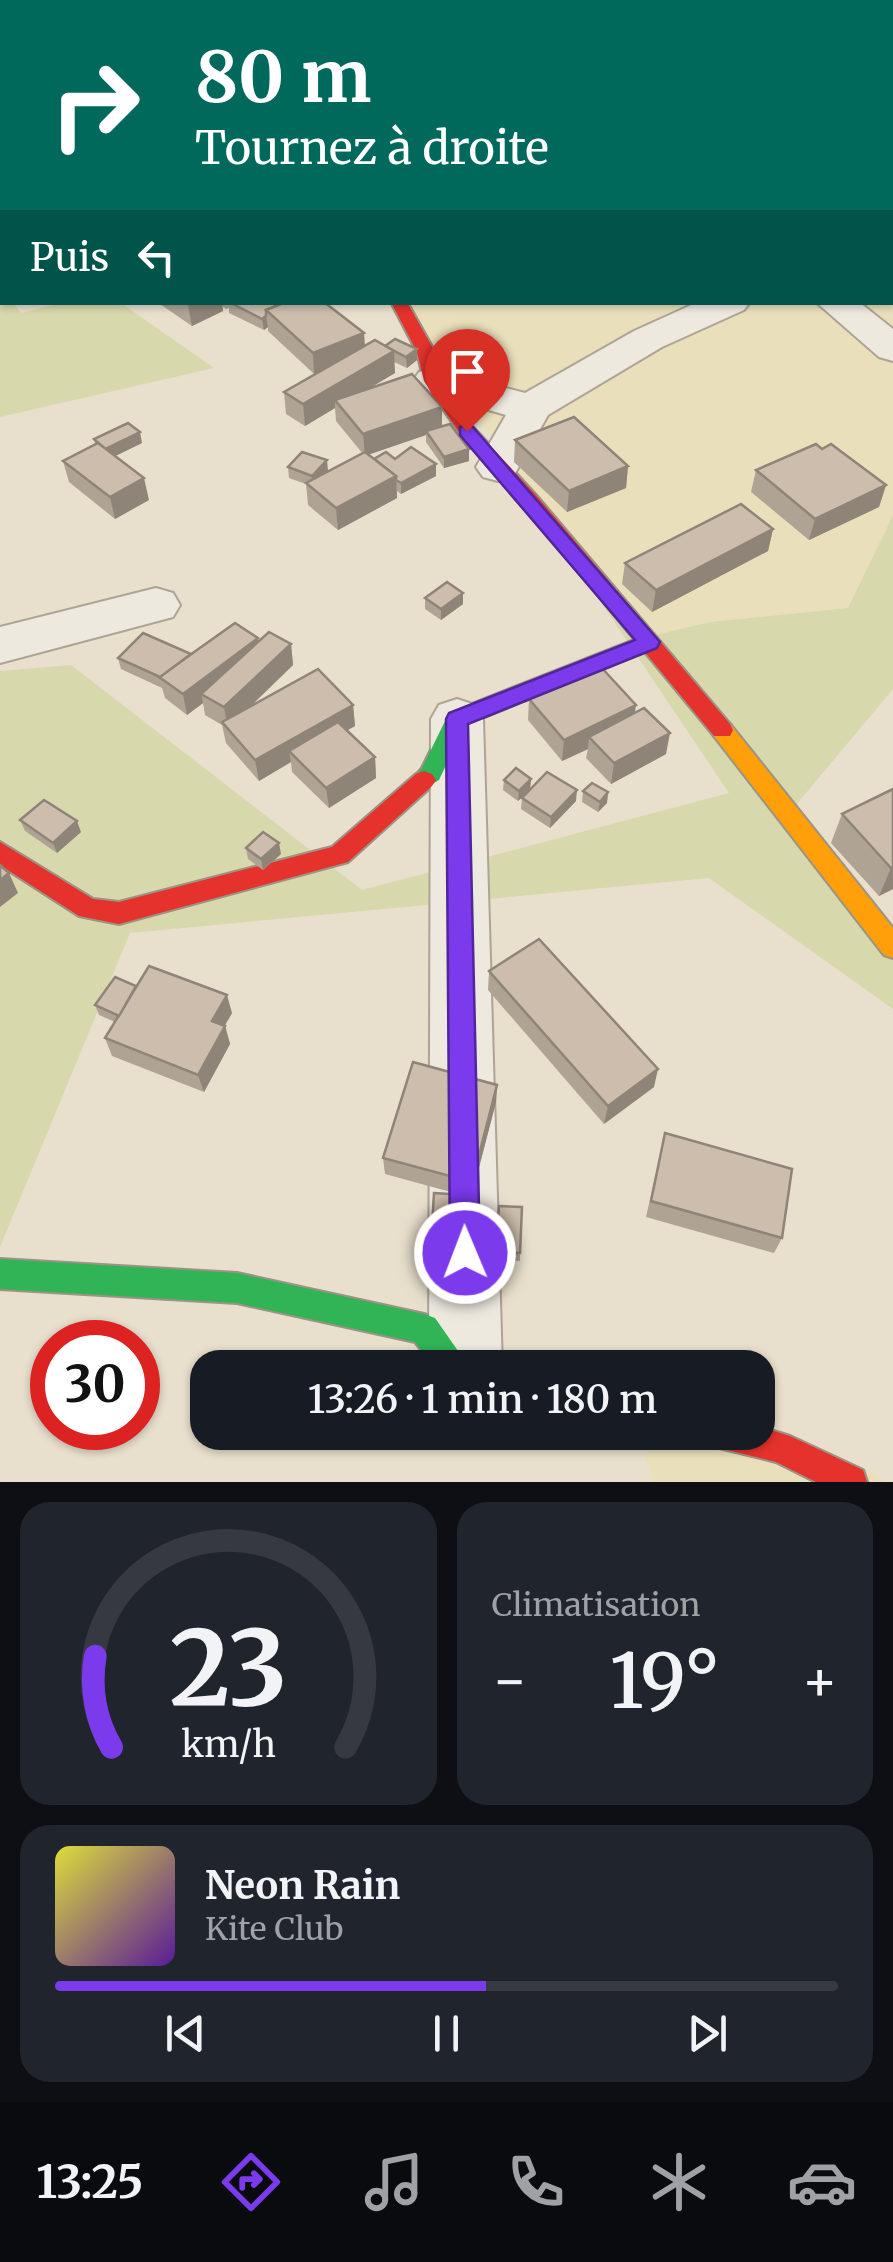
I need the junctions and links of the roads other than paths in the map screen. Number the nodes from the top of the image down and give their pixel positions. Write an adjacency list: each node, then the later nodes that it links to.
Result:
1 (401, 305): 5 (street)
2 (724, 305): 6 (street)
3 (839, 305): 4 (street)
4 (893, 349)
5 (434, 382): 6 (street); 7 (street)
6 (531, 407): 7 (street)
7 (498, 467): 9 (street)
8 (156, 604): 10 (street)
9 (649, 642): 11 (street); 13 (street)
10 (0, 645)
11 (457, 719): 12 (street); 16 (street)
12 (0, 852)
13 (893, 947)
14 (0, 1274): 15 (street)
15 (440, 1350)
16 (466, 1350)
17 (775, 1445): 18 (street)
18 (851, 1482)

